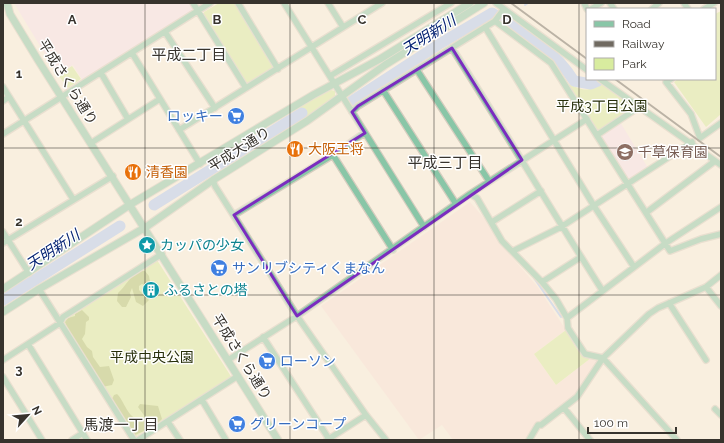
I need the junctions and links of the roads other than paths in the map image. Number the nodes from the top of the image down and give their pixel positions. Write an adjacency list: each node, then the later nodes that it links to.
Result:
1 (7, 3): 14 (street, 平成さくら通り)
2 (193, 3): 13 (street)
3 (210, 3): 13 (street)
4 (238, 3): 22 (street)
5 (284, 3): 19 (street)
6 (328, 3): 16 (street)
7 (451, 3): 26 (street)
8 (470, 3): 29 (street, 平成大通り)
9 (484, 3): 33 (street, 平成大通り)
10 (496, 3): 12 (street)
11 (377, 4): 16 (street)
12 (504, 9): 15 (street); 23 (street)
13 (198, 11): 18 (street); 31 (street)
14 (6, 15): 35 (street, 平成さくら通り)
15 (495, 21): 17 (street); 42 (street)
16 (343, 27): 19 (street)
17 (485, 27): 20 (street); 49 (street)
18 (165, 32): 21 (street); 39 (street)
19 (313, 47): 22 (street); 26 (street)
20 (452, 48): 24 (street); 53 (street)
21 (132, 53): 25 (street); 36 (street)
22 (278, 69): 31 (street)
23 (586, 69)
24 (417, 70): 32 (street); 59 (street)
25 (101, 73): 35 (street); 41 (street)
26 (330, 76): 29 (street)
27 (602, 80): 38 (street)
28 (669, 80): 44 (street)
29 (335, 84): 33 (street); 55 (street, 平成大通り)
30 (3, 87): 34 (street)
31 (246, 88): 39 (street)
32 (383, 90): 40 (street); 65 (street)
33 (343, 96): 40 (street); 58 (street, 平成大通り)
34 (9, 97): 37 (street); 43 (street)
35 (62, 97): 43 (street); 50 (street, 平成さくら通り)
36 (160, 99): 41 (street); 45 (street)
37 (3, 101)
38 (639, 107): 48 (street); 51 (street)
39 (215, 108): 45 (street)
40 (352, 112): 47 (street)
41 (128, 119): 50 (street)
42 (587, 119): 48 (street); 49 (street)
43 (24, 121): 46 (street); 63 (street)
44 (721, 123)
45 (179, 130): 55 (street)
46 (3, 134)
47 (364, 134): 52 (street); 71 (street)
48 (597, 135): 60 (street)
49 (554, 140): 53 (street); 66 (street)
50 (91, 143): 57 (street, 平成さくら通り)
51 (691, 143): 54 (street); 60 (street)
52 (333, 155): 69 (street); 78 (street)
53 (522, 160): 59 (street); 61 (street)
54 (715, 161): 56 (street); 68 (street)
55 (200, 164): 64 (street, 平成大通り)
56 (721, 165)
57 (113, 176): 63 (street); 64 (street, 平成さくら通り)
58 (213, 180): 69 (street); 73 (street, 平成大通り)
59 (489, 181): 62 (street)
60 (629, 184): 66 (street); 68 (street)
61 (541, 191): 70 (street); 72 (street)
62 (470, 194): 65 (street); 70 (street)
63 (73, 199): 76 (street)
64 (131, 204): 73 (street, 平成さくら通り); 83 (street, 平成大通り)
65 (456, 204): 71 (street)
66 (594, 206): 72 (street); 82 (street)
67 (721, 208): 77 (street)
68 (646, 212): 77 (street)
69 (234, 215): 93 (street)
70 (492, 222): 79 (street)
71 (424, 227): 78 (street)
72 (561, 227): 79 (street); 81 (street)
73 (146, 228): 80 (street, 平成さくら通り); 88 (street, 平成大通り)
74 (3, 232): 76 (street)
75 (721, 234): 77 (street)
76 (5, 241): 83 (street)
77 (666, 243): 82 (street)
78 (393, 250): 93 (street)
79 (513, 251): 85 (street)
80 (162, 254): 95 (street); 100 (street, 平成さくら通り)
81 (581, 257): 85 (street); 89 (street)
82 (634, 267): 89 (street)
83 (29, 273): 87 (street, 平成大通り)
84 (721, 275): 86 (street)
85 (542, 282): 94 (street)
86 (706, 287): 90 (street); 91 (street)
87 (3, 289)
88 (39, 289): 92 (street, 平成大通り); 95 (street)
89 (602, 290): 94 (street)
90 (669, 303): 98 (street); 101 (street)
91 (721, 306)
92 (3, 312)
93 (297, 316): 96 (street); 107 (street)
94 (567, 318): 98 (street)
95 (60, 323): 97 (street); 114 (street)
96 (264, 337): 100 (street); 119 (street)
97 (28, 344): 99 (street); 110 (street)
98 (603, 358): 105 (street); 123 (street)
99 (3, 360)
100 (228, 360): 102 (street, 平成さくら通り)
101 (706, 360)
102 (238, 376): 104 (street); 118 (street, 平成さくら通り)
103 (3, 377): 111 (street)
104 (202, 400): 109 (street); 117 (street)
105 (564, 408): 121 (street); 122 (street)
106 (715, 410): 108 (street)
107 (366, 414): 119 (street); 120 (street)
108 (721, 415)
109 (168, 422): 115 (street); 116 (street)
110 (83, 433): 112 (street); 113 (street)
111 (42, 440)
112 (72, 440)
113 (87, 440)
114 (134, 440)
115 (138, 440)
116 (180, 440)
117 (226, 440)
118 (278, 440)
119 (328, 440)
120 (386, 440)
121 (529, 440)
122 (590, 440)
123 (677, 440)

